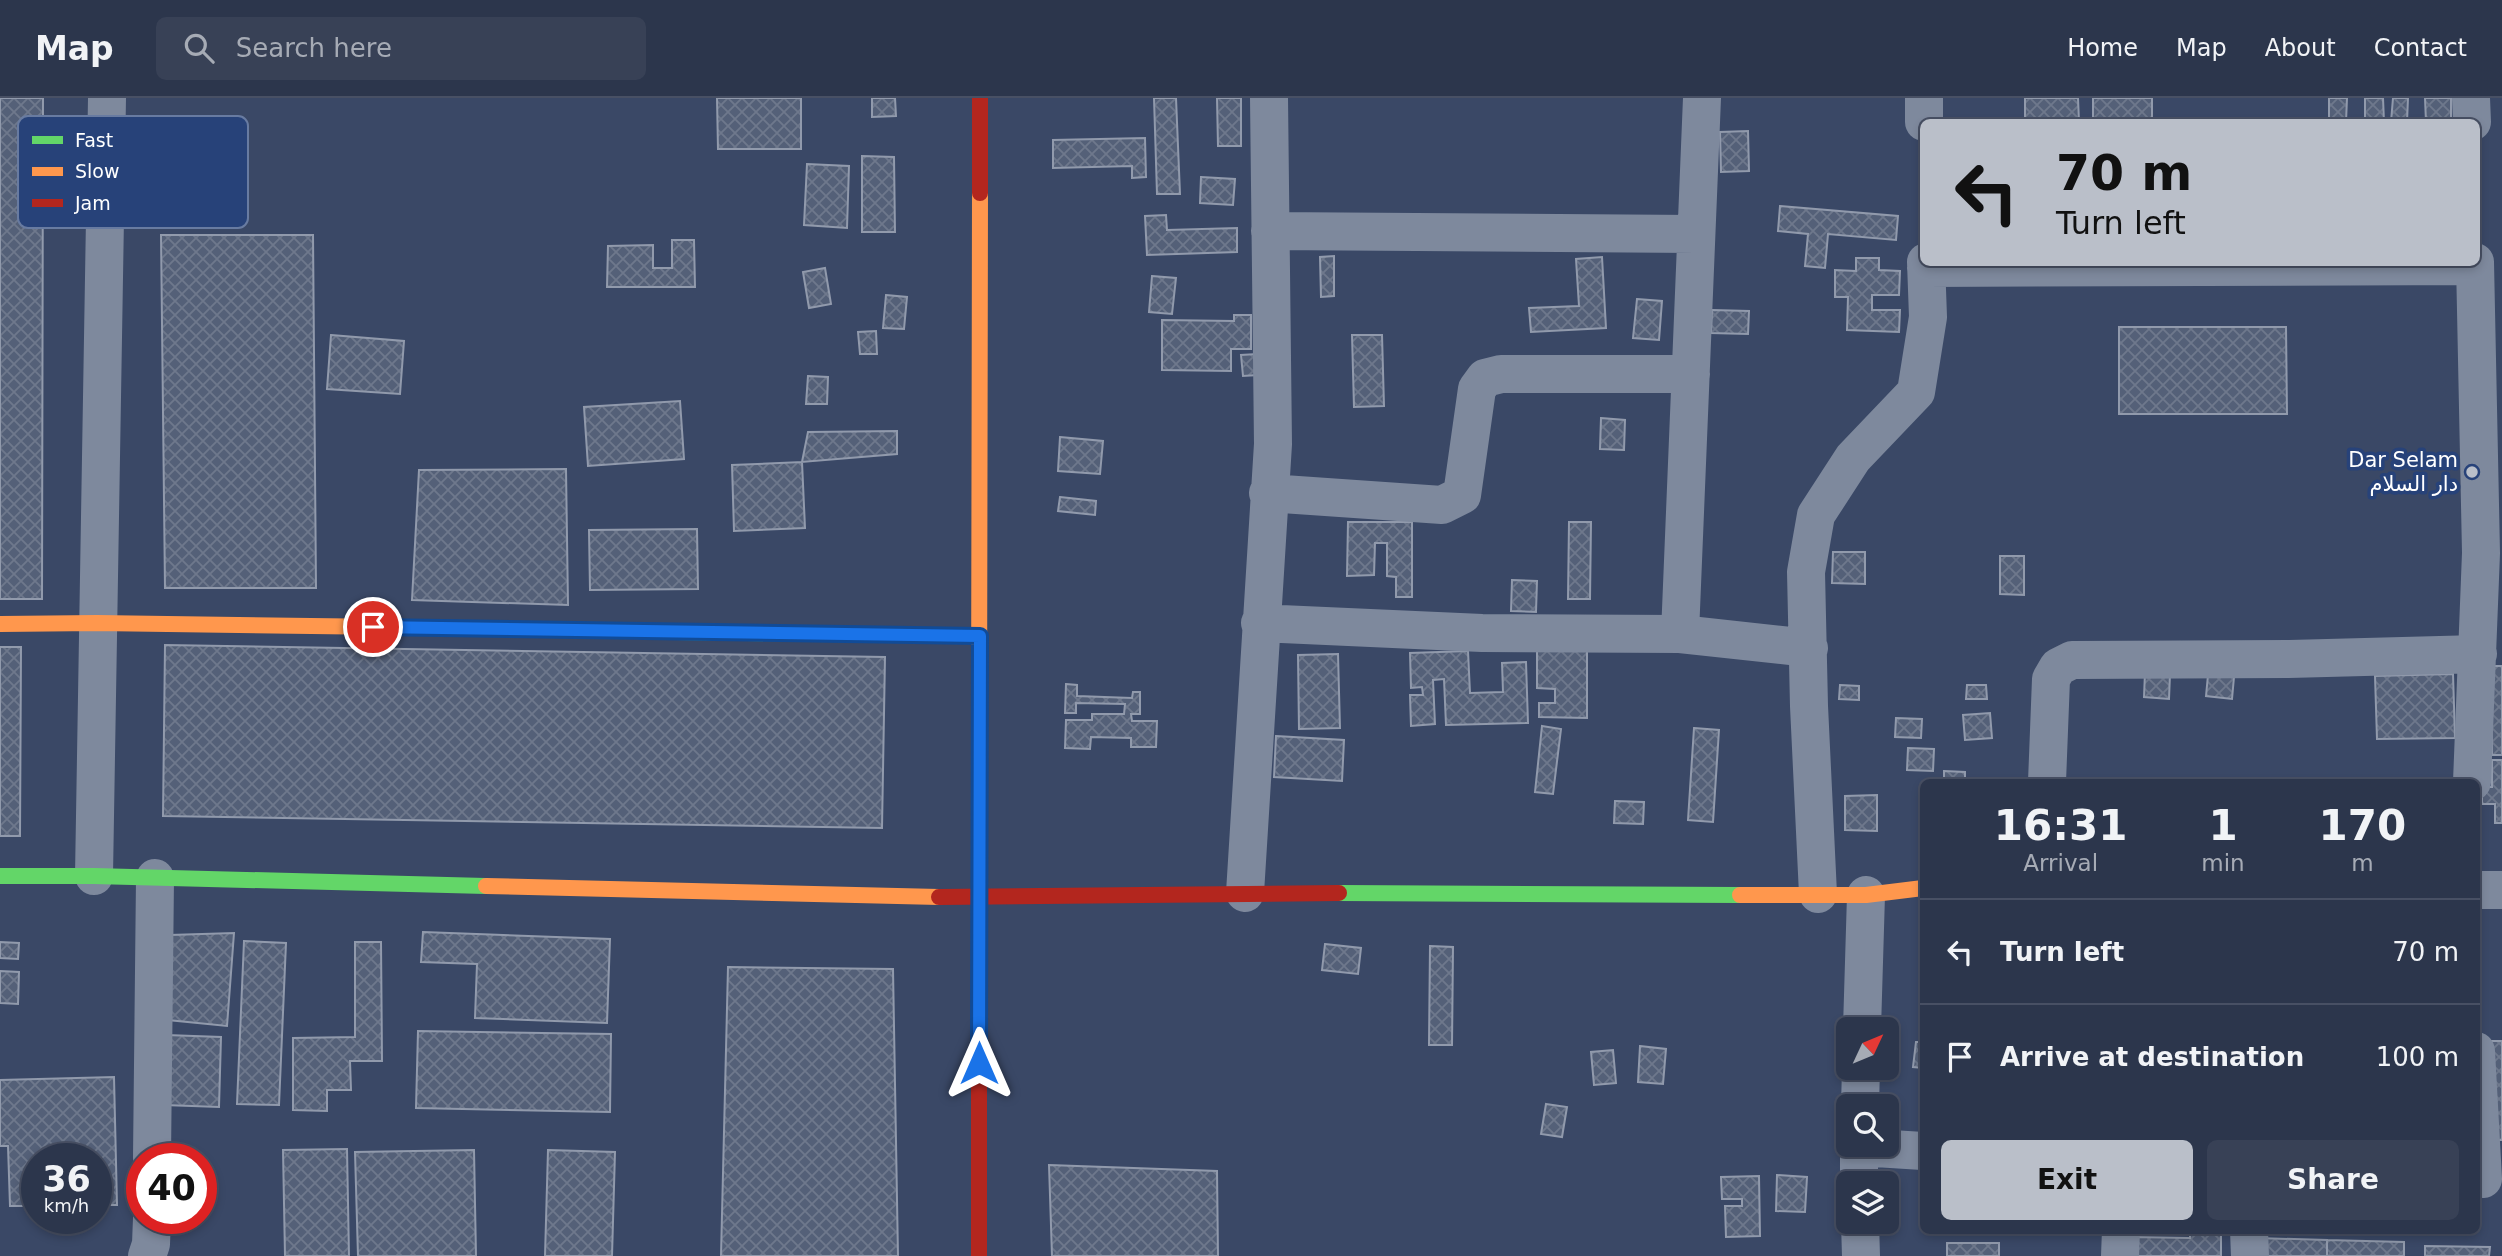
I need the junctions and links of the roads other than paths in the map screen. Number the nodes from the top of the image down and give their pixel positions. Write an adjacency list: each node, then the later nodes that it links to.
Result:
1 (107, 98): 7 (street)
2 (980, 98): 21 (street)
3 (1269, 98): 11 (street)
4 (1702, 98): 12 (street)
5 (1924, 98): 8 (street)
6 (2471, 98): 9 (street)
7 (107, 116)
8 (1924, 119)
9 (2472, 119)
10 (105, 228): 17 (street)
11 (1270, 231): 12 (street); 16 (street)
12 (1696, 234): 15 (street)
13 (1926, 266): 22 (street)
14 (2475, 266): 23 (street)
15 (1691, 374): 16 (street); 20 (street)
16 (1268, 493): 18 (street)
17 (97, 623): 19 (street); 21 (street); 27 (street)
18 (1260, 623): 20 (street); 32 (street)
19 (0, 624)
20 (1680, 634): 22 (street)
21 (980, 636): 35 (street)
22 (1809, 648): 33 (street)
23 (2478, 654): 24 (street); 25 (street)
24 (2047, 779)
25 (2472, 779)
26 (0, 876): 27 (street)
27 (94, 876): 28 (street)
28 (155, 878): 35 (street); 38 (street)
29 (1920, 888): 34 (street)
30 (2480, 890): 31 (street)
31 (2502, 890)
32 (1245, 893): 33 (street); 35 (street)
33 (1818, 894): 34 (street)
34 (1866, 895): 36 (street)
35 (979, 898): 47 (street)
36 (1862, 1017)
37 (2480, 1098): 41 (street)
38 (152, 1143)
39 (1920, 1151): 40 (street)
40 (1859, 1158)
41 (2487, 1179)
42 (151, 1234): 46 (street)
43 (1860, 1234): 48 (street)
44 (2121, 1234): 49 (street)
45 (2249, 1234): 50 (street)
46 (147, 1256)
47 (979, 1256)
48 (1860, 1256)
49 (2120, 1256)
50 (2250, 1256)

